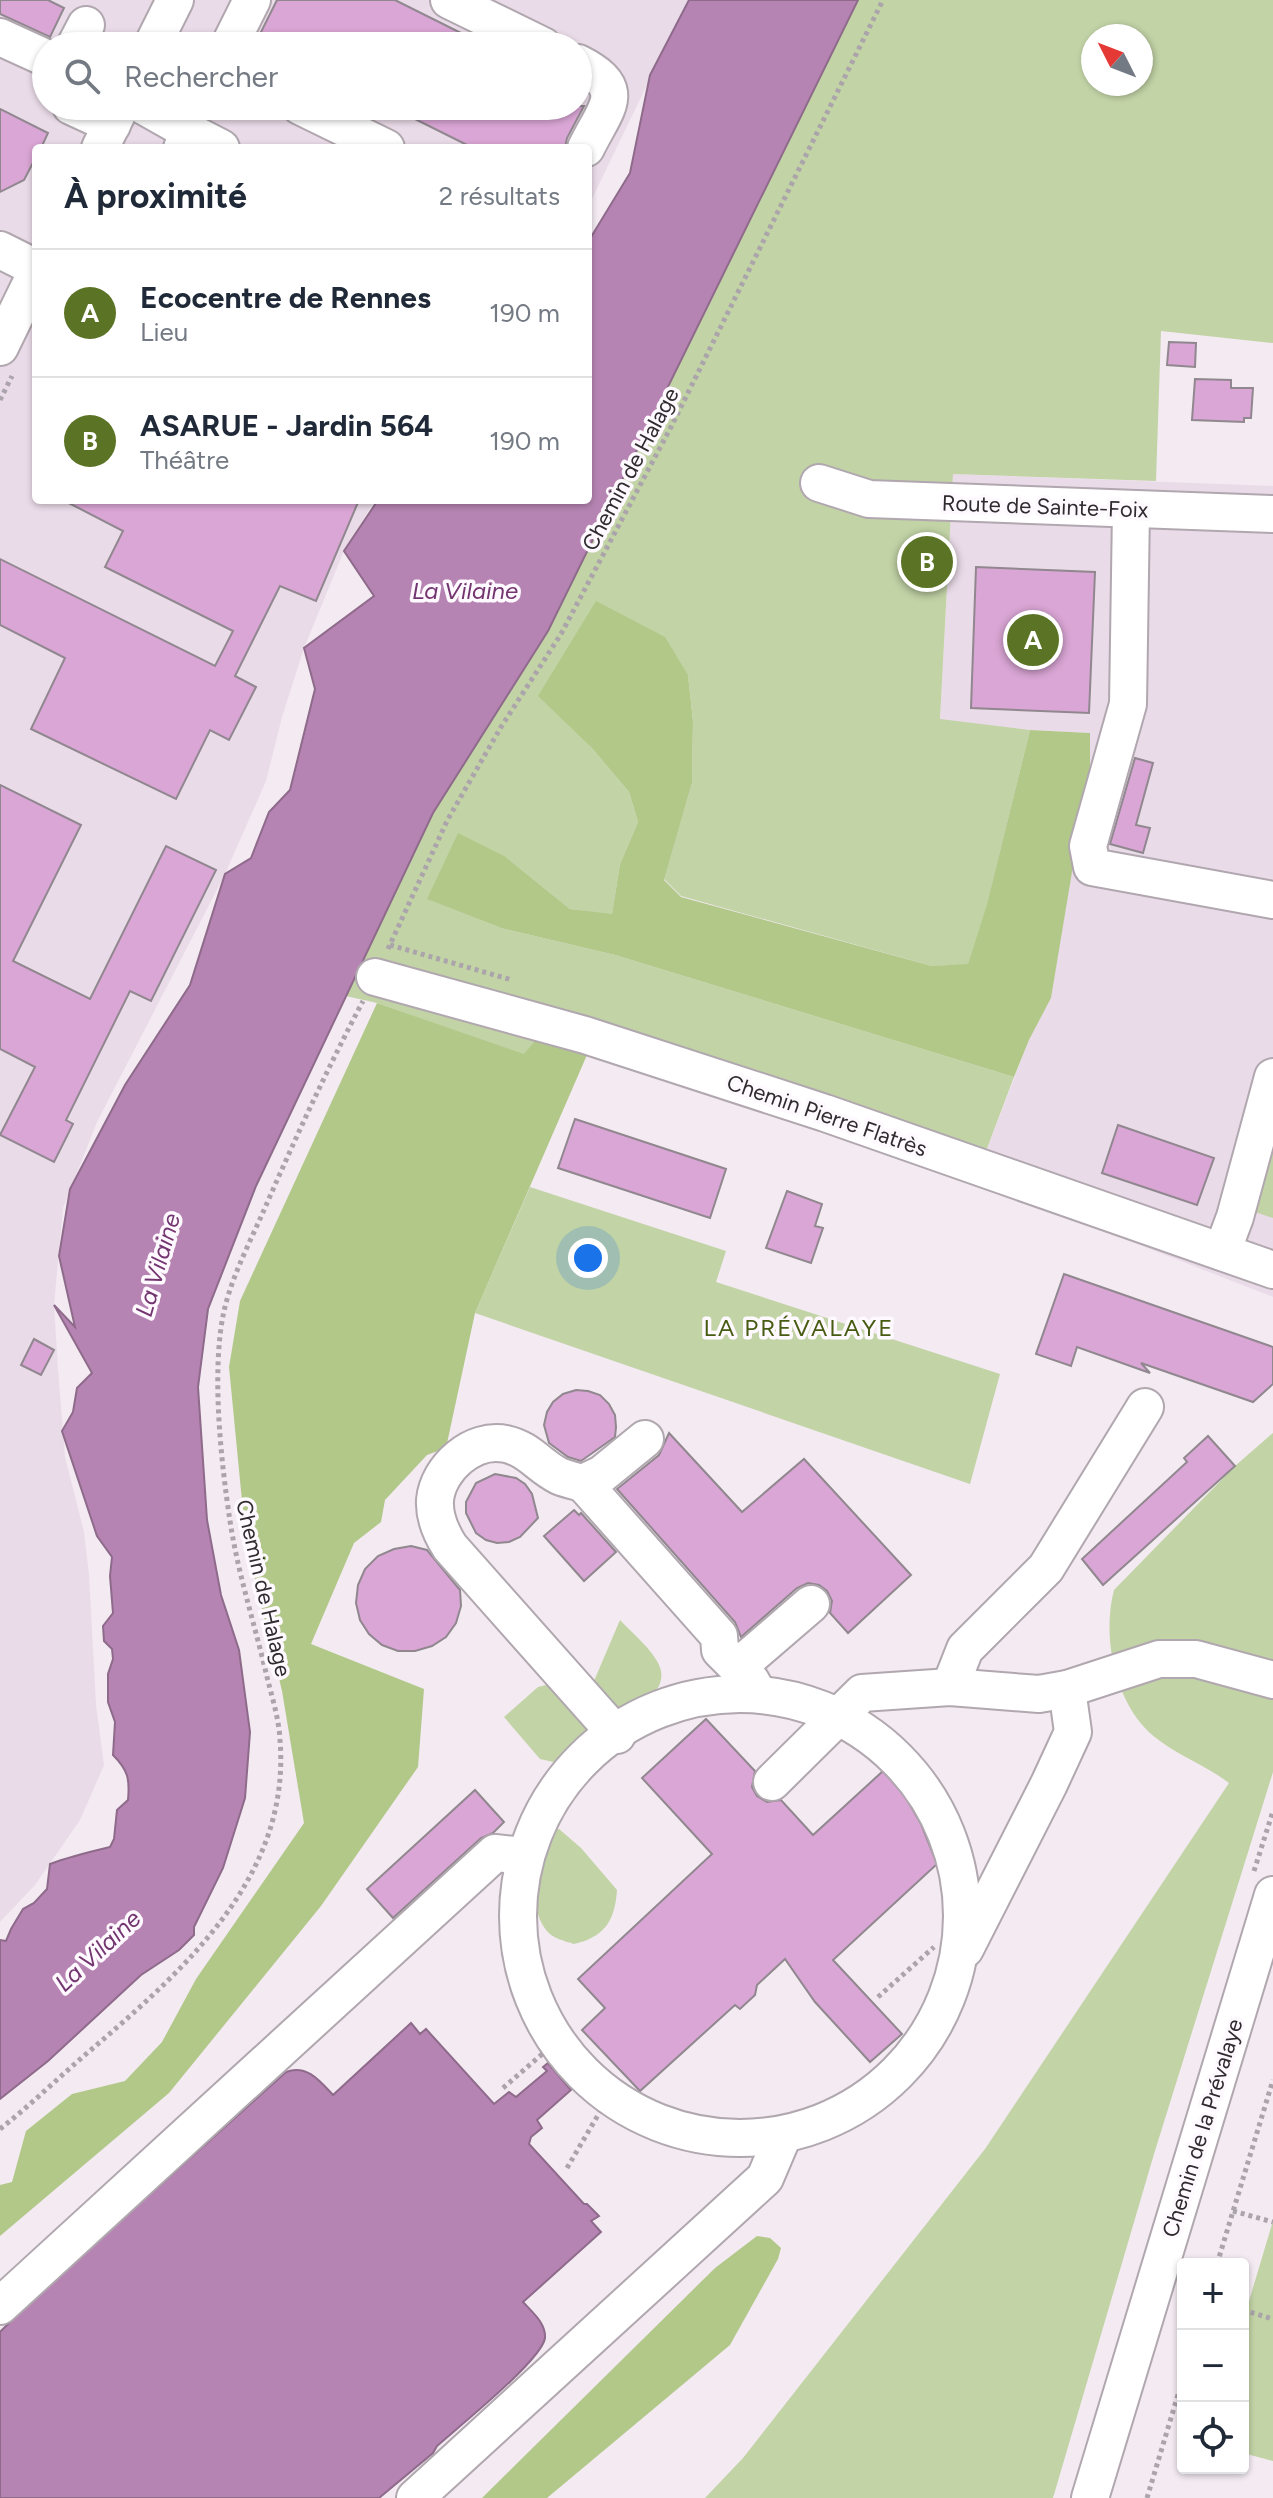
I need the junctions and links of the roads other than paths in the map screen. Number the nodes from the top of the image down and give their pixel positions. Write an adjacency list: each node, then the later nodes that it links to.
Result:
1 (175, 0): 4 (street)
2 (252, 0): 5 (street)
3 (449, 0): 6 (street)
4 (164, 32)
5 (236, 32)
6 (514, 32)
7 (0, 37): 8 (street)
8 (32, 52)
9 (592, 70): 14 (street)
10 (164, 120): 12 (street)
11 (329, 120): 13 (street)
12 (198, 143)
13 (378, 144)
14 (588, 144)
15 (0, 250): 16 (street)
16 (32, 268)
17 (32, 279): 18 (street)
18 (0, 347)
19 (819, 483): 20 (street, Route de Sainte-Foix)
20 (1131, 510): 21 (street, Route de Sainte-Foix); 22 (street)
21 (1273, 514)
22 (1273, 900)
23 (375, 977): 25 (street, Chemin Pierre Flatrès)
24 (1273, 1077): 25 (street)
25 (1222, 1252): 26 (street, Chemin Pierre Flatrès)
26 (1273, 1270)
27 (1145, 1407): 33 (street)
28 (645, 1439): 29 (street)
29 (583, 1483): 31 (street); 36 (street)
30 (811, 1604): 31 (street)
31 (747, 1679): 35 (street); 36 (street)
32 (1273, 1680): 34 (street)
33 (950, 1687): 34 (street); 35 (street)
34 (1067, 1689): 40 (street)
35 (840, 1717): 37 (street); 40 (street)
36 (617, 1735): 38 (street)
37 (772, 1782)
38 (525, 1856): 41 (street); 42 (street)
39 (1273, 1895): 44 (street, Chemin de la Prévalaye)
40 (961, 1958): 41 (street)
41 (782, 2138): 43 (street)
42 (0, 2306)
43 (415, 2498)
44 (1090, 2498)

